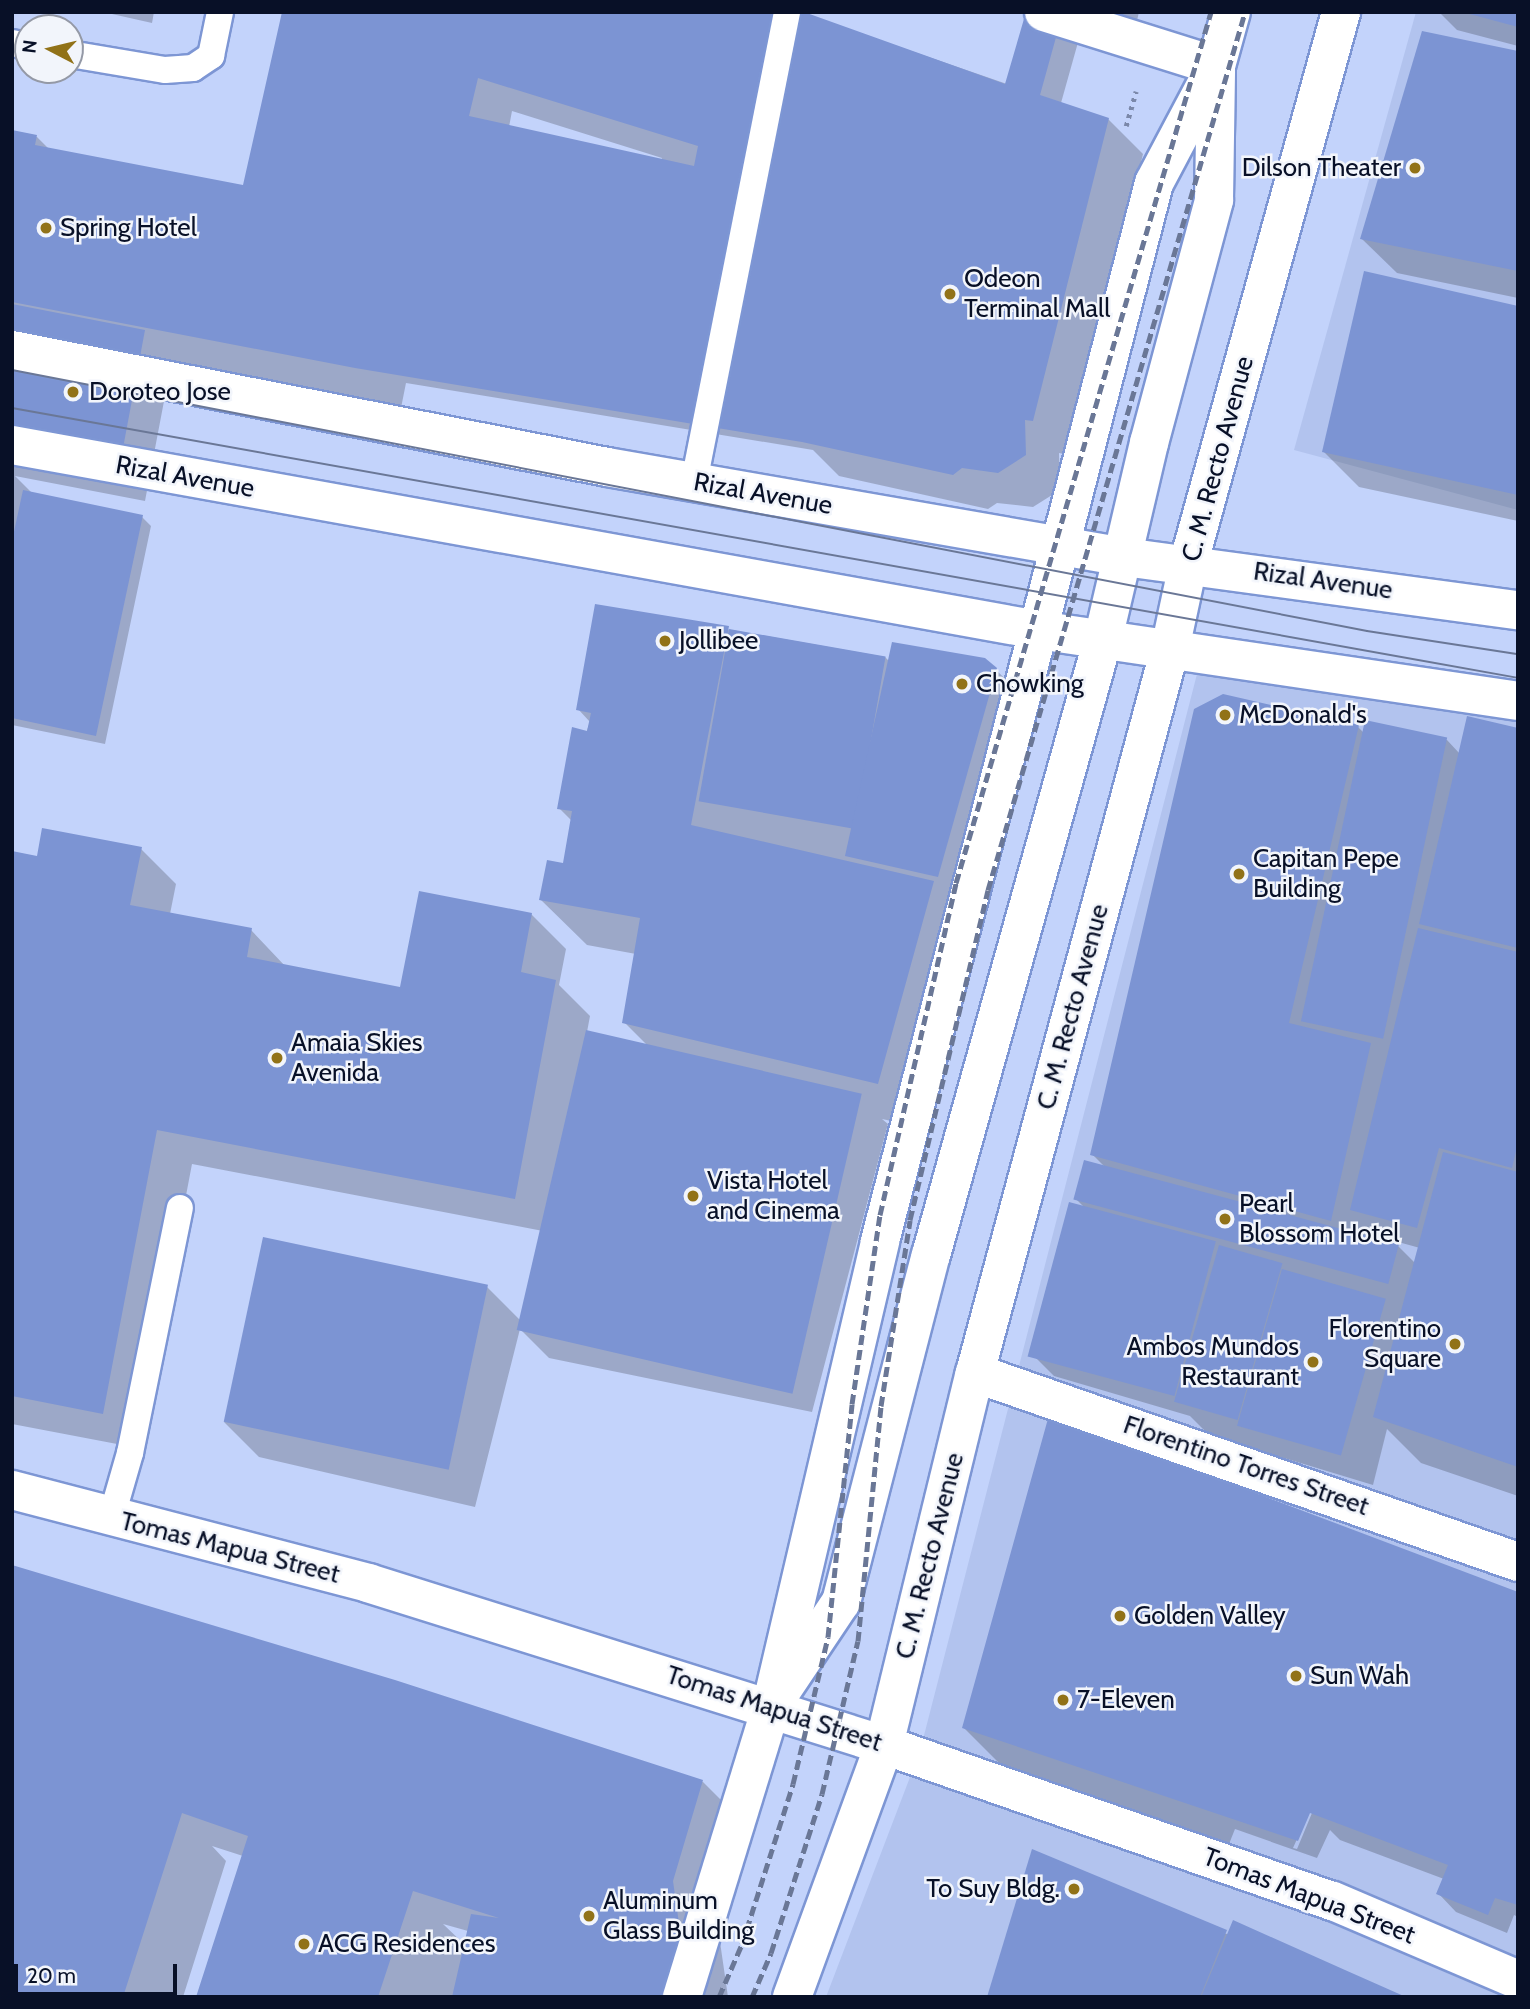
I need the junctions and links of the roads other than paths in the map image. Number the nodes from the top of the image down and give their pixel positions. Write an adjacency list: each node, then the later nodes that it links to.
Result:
1 (220, 12): 6 (lane)
2 (787, 12): 10 (lane)
3 (1044, 12): 7 (main road)
4 (1231, 12): 7 (main road)
5 (1341, 12): 13 (main road, C. M. Recto Avenue)
6 (84, 56)
7 (1216, 65): 11 (main road); 12 (main road)
8 (12, 350): 10 (main road, Rizal Avenue)
9 (12, 445): 15 (main road, Rizal Avenue)
10 (694, 482): 11 (main road, Rizal Avenue)
11 (1062, 545): 12 (main road, Rizal Avenue); 15 (main road)
12 (1124, 557): 13 (main road, Rizal Avenue); 16 (main road)
13 (1188, 565): 14 (main road, Rizal Avenue); 17 (main road, C. M. Recto Avenue)
14 (1518, 610)
15 (1038, 630): 16 (main road, Rizal Avenue); 24 (main road)
16 (1103, 639): 17 (main road, Rizal Avenue); 24 (main road)
17 (1170, 649): 18 (main road, Rizal Avenue); 20 (main road, C. M. Recto Avenue)
18 (1518, 701)
19 (180, 1208): 22 (lane)
20 (975, 1373): 23 (main road, Florentino Torres Street); 25 (main road, C. M. Recto Avenue)
21 (12, 1490): 22 (main road, Tomas Mapua Street)
22 (111, 1519): 24 (main road, Tomas Mapua Street)
23 (1518, 1562)
24 (771, 1707): 25 (main road, Tomas Mapua Street); 27 (main road)
25 (884, 1745): 26 (main road, Tomas Mapua Street); 28 (main road, C. M. Recto Avenue)
26 (1518, 1980)
27 (682, 1997)
28 (792, 1997)

